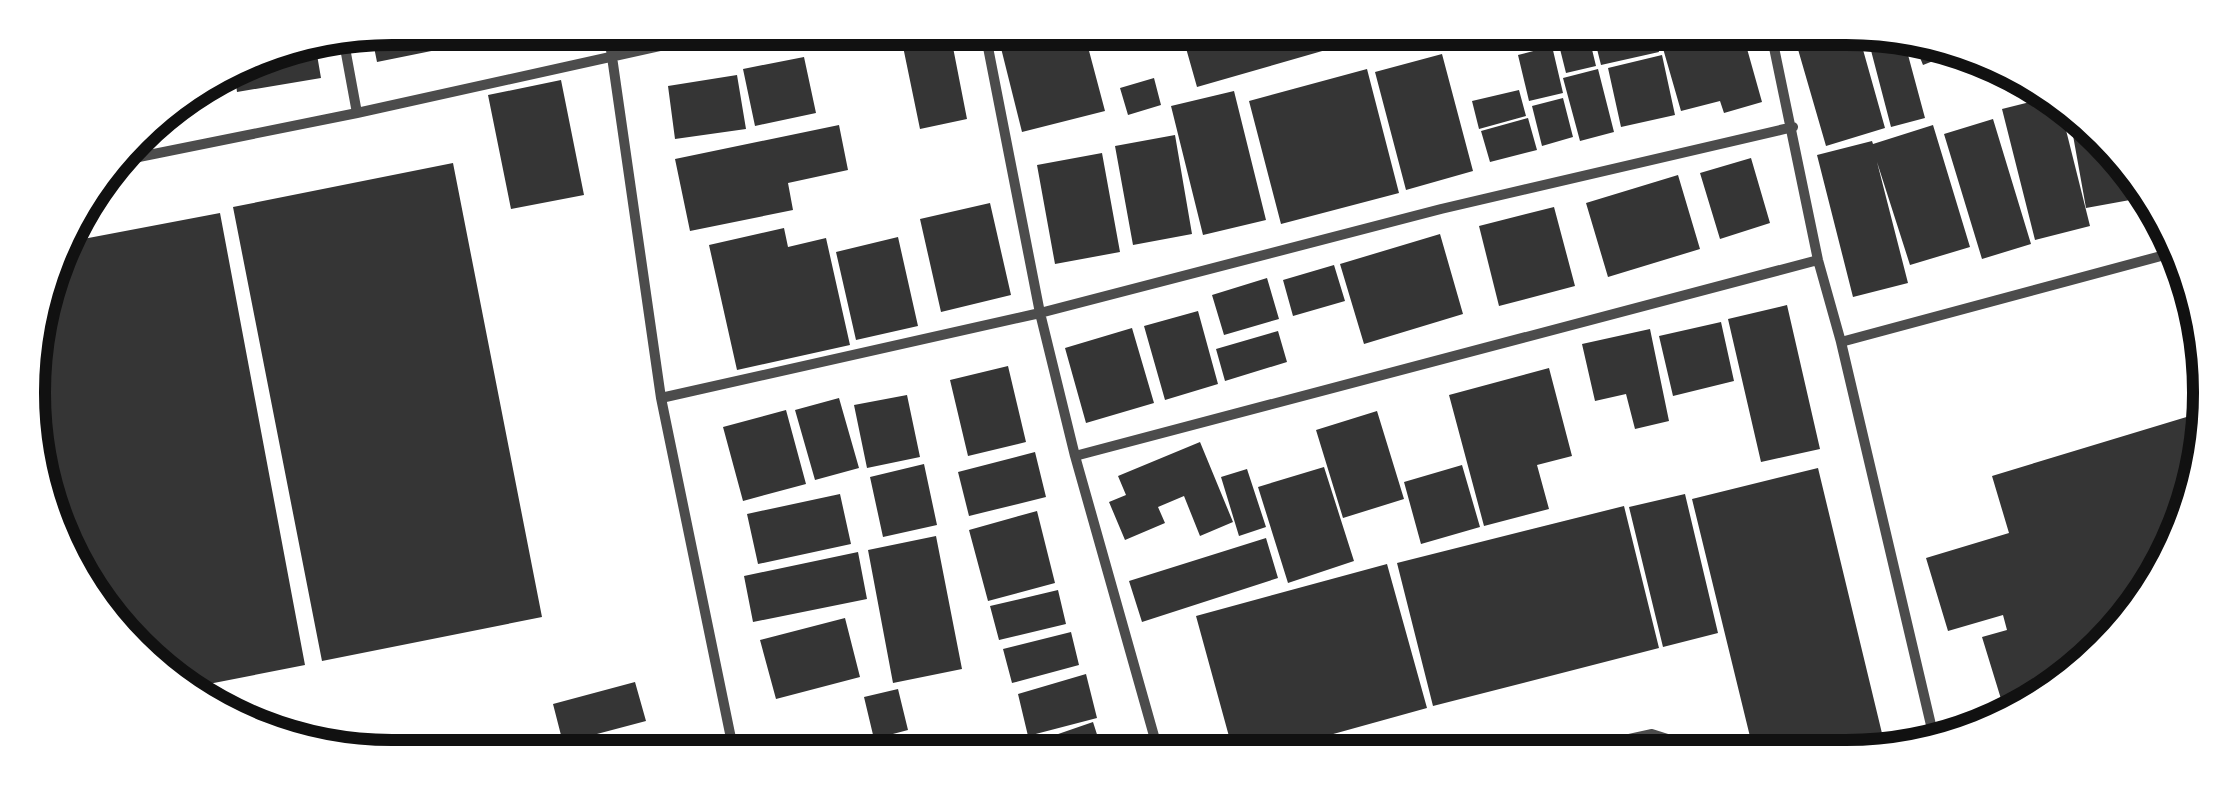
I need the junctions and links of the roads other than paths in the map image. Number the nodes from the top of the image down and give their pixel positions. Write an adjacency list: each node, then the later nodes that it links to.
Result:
1 (1774, 45): 8 (street)
2 (611, 46): 6 (street)
3 (665, 46): 6 (street)
4 (987, 46): 12 (street)
5 (344, 49): 7 (street)
6 (613, 58): 7 (street); 14 (street)
7 (358, 113): 9 (street)
8 (1793, 127): 11 (street); 12 (street)
9 (137, 157)
10 (2164, 255): 13 (street)
11 (1818, 260): 13 (street); 15 (street)
12 (1040, 313): 14 (street); 15 (street)
13 (1841, 342): 16 (street)
14 (661, 398): 17 (street)
15 (1075, 456): 18 (street)
16 (1932, 729)
17 (731, 740)
18 (1155, 740)
19 (1620, 740): 20 (lane)
20 (1674, 740)

